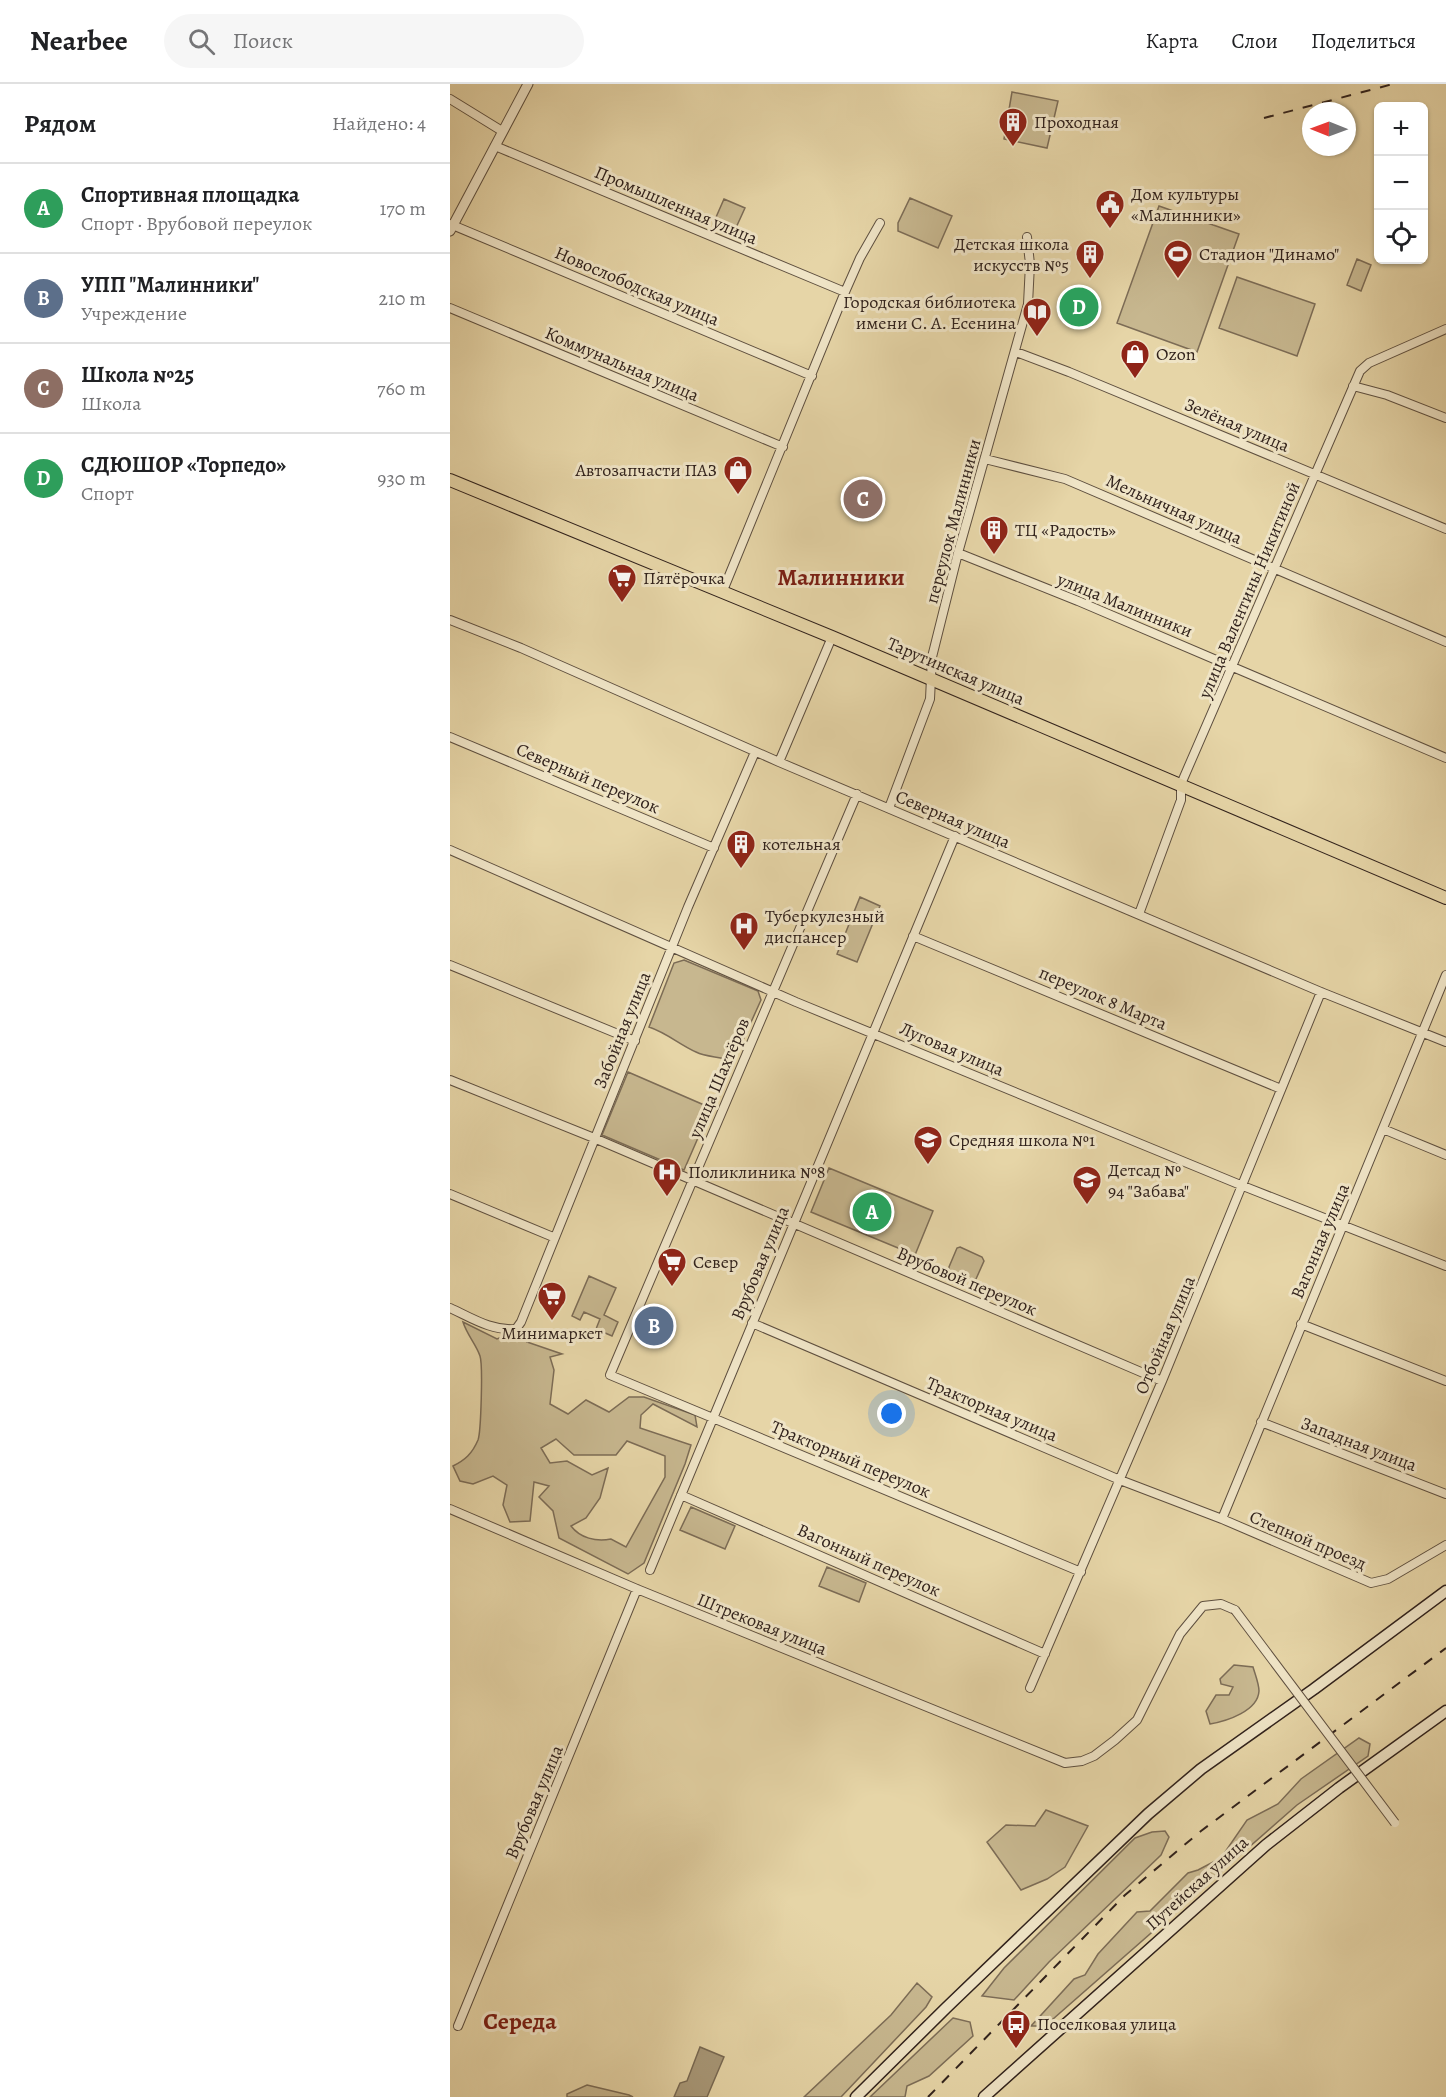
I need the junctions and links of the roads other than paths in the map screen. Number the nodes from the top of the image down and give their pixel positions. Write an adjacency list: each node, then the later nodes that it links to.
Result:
1 (528, 84): 3 (street)
2 (450, 99): 3 (street)
3 (502, 131): 4 (street)
4 (495, 146): 6 (street); 8 (street, Промышленная улица)
5 (880, 223): 8 (street)
6 (451, 226): 12 (street, Новослободская улица)
7 (1027, 237): 11 (street, переулок Малинники)
8 (845, 292): 12 (street)
9 (450, 308): 15 (street, Коммунальная улица)
10 (1446, 328): 13 (street, улица Валентины Никитиной)
11 (1016, 352): 16 (street, переулок Малинники); 17 (street, Зелёная улица)
12 (812, 376): 15 (street)
13 (1353, 386): 14 (street); 17 (street, улица Валентины Никитиной)
14 (1446, 418)
15 (783, 447): 22 (street)
16 (985, 459): 20 (street, переулок Малинники); 21 (street, Мельничная улица)
17 (1315, 474): 19 (street, Зелёная улица); 21 (street, улица Валентины Никитиной)
18 (450, 480): 22 (main road, Тарутинская улица)
19 (1446, 529)
20 (958, 553): 26 (street, улица Малинники); 27 (street, переулок Малинники)
21 (1275, 570): 25 (street, Мельничная улица); 26 (street, улица Валентины Никитиной)
22 (722, 592): 24 (main road, Тарутинская улица)
23 (450, 620): 29 (street, Северная улица)
24 (832, 638): 27 (main road, Тарутинская улица); 31 (street)
25 (1446, 642)
26 (1233, 666): 30 (street, улица Малинники); 32 (street, улица Валентины Никитиной)
27 (930, 679): 32 (main road, Тарутинская улица); 34 (street, переулок Малинники)
28 (450, 737): 36 (street, Северный переулок)
29 (755, 752): 31 (street, Северная улица); 36 (street, Забойная улица)
30 (1446, 758)
31 (779, 762): 33 (street, Северная улица)
32 (1181, 784): 38 (main road, Тарутинская улица); 39 (street, улица Валентины Никитиной)
33 (857, 794): 34 (street, Северная улица); 44 (street, улица Шахтёров)
34 (889, 808): 35 (street, Северная улица)
35 (955, 836): 39 (street, Северная улица); 40 (street, Врубовая улица)
36 (714, 848): 41 (street, Забойная улица)
37 (450, 850): 41 (street, Луговая улица)
38 (1446, 898)
39 (1139, 914): 45 (street, Северная улица)
40 (913, 936): 46 (street, Врубовая улица); 51 (street, переулок 8 Марта)
41 (673, 946): 44 (street, Луговая улица); 48 (street, Забойная улица)
42 (450, 965): 48 (street)
43 (1446, 975): 47 (street, Вагонная улица)
44 (772, 991): 46 (street, Луговая улица); 55 (street, улица Шахтёров)
45 (1321, 992): 47 (street, Северная улица); 51 (street, Отбойная улица)
46 (872, 1032): 56 (street, Луговая улица); 58 (street, Врубовая улица)
47 (1422, 1032): 49 (street, Северная улица); 52 (street, Вагонная улица)
48 (635, 1041): 53 (street, Забойная улица)
49 (1446, 1042)
50 (450, 1080): 53 (street, Врубовой переулок)
51 (1281, 1089): 56 (street, Отбойная улица)
52 (1383, 1129): 54 (street); 59 (street, Вагонная улица)
53 (594, 1138): 55 (street, Врубовой переулок); 60 (street, Забойная улица)
54 (1446, 1155)
55 (692, 1180): 58 (street, Врубовой переулок); 65 (street, улица Шахтёров)
56 (1243, 1186): 59 (street, Луговая улица); 66 (street, Отбойная улица)
57 (450, 1194): 60 (street)
58 (793, 1223): 63 (street, Врубовая улица); 66 (street, Врубовой переулок)
59 (1342, 1226): 61 (street, Луговая улица); 64 (street, Вагонная улица)
60 (553, 1237): 62 (street, Забойная улица)
61 (1446, 1266)
62 (450, 1308)
63 (752, 1323): 68 (street, Врубовая улица); 70 (street, Тракторная улица)
64 (1301, 1324): 67 (street); 69 (street, Вагонная улица)
65 (610, 1375): 68 (street, Тракторный переулок)
66 (1162, 1381): 70 (street, Отбойная улица)
67 (1446, 1381)
68 (714, 1417): 72 (street, Врубовая улица); 77 (street, Тракторный переулок)
69 (1261, 1422): 71 (street, Западная улица); 74 (street, Вагонная улица)
70 (1120, 1480): 74 (street, Тракторная улица); 77 (street, Отбойная улица)
71 (1446, 1494)
72 (681, 1495): 76 (street, Врубовая улица); 80 (street, Вагонный переулок)
73 (450, 1509): 78 (street, Штрековая улица)
74 (1222, 1519): 75 (street, Степной проезд)
75 (1446, 1545)
76 (650, 1570)
77 (1081, 1572): 80 (street, Отбойная улица)
78 (637, 1589): 83 (street, Штрековая улица, bridge); 84 (street, Врубовая улица)
79 (1446, 1591): 85 (main road)
80 (1046, 1654): 81 (street, Отбойная улица)
81 (1030, 1688)
82 (1446, 1711): 86 (main road, Путейская улица)
83 (1395, 1823)
84 (458, 2026)
85 (856, 2097)
86 (984, 2097)

